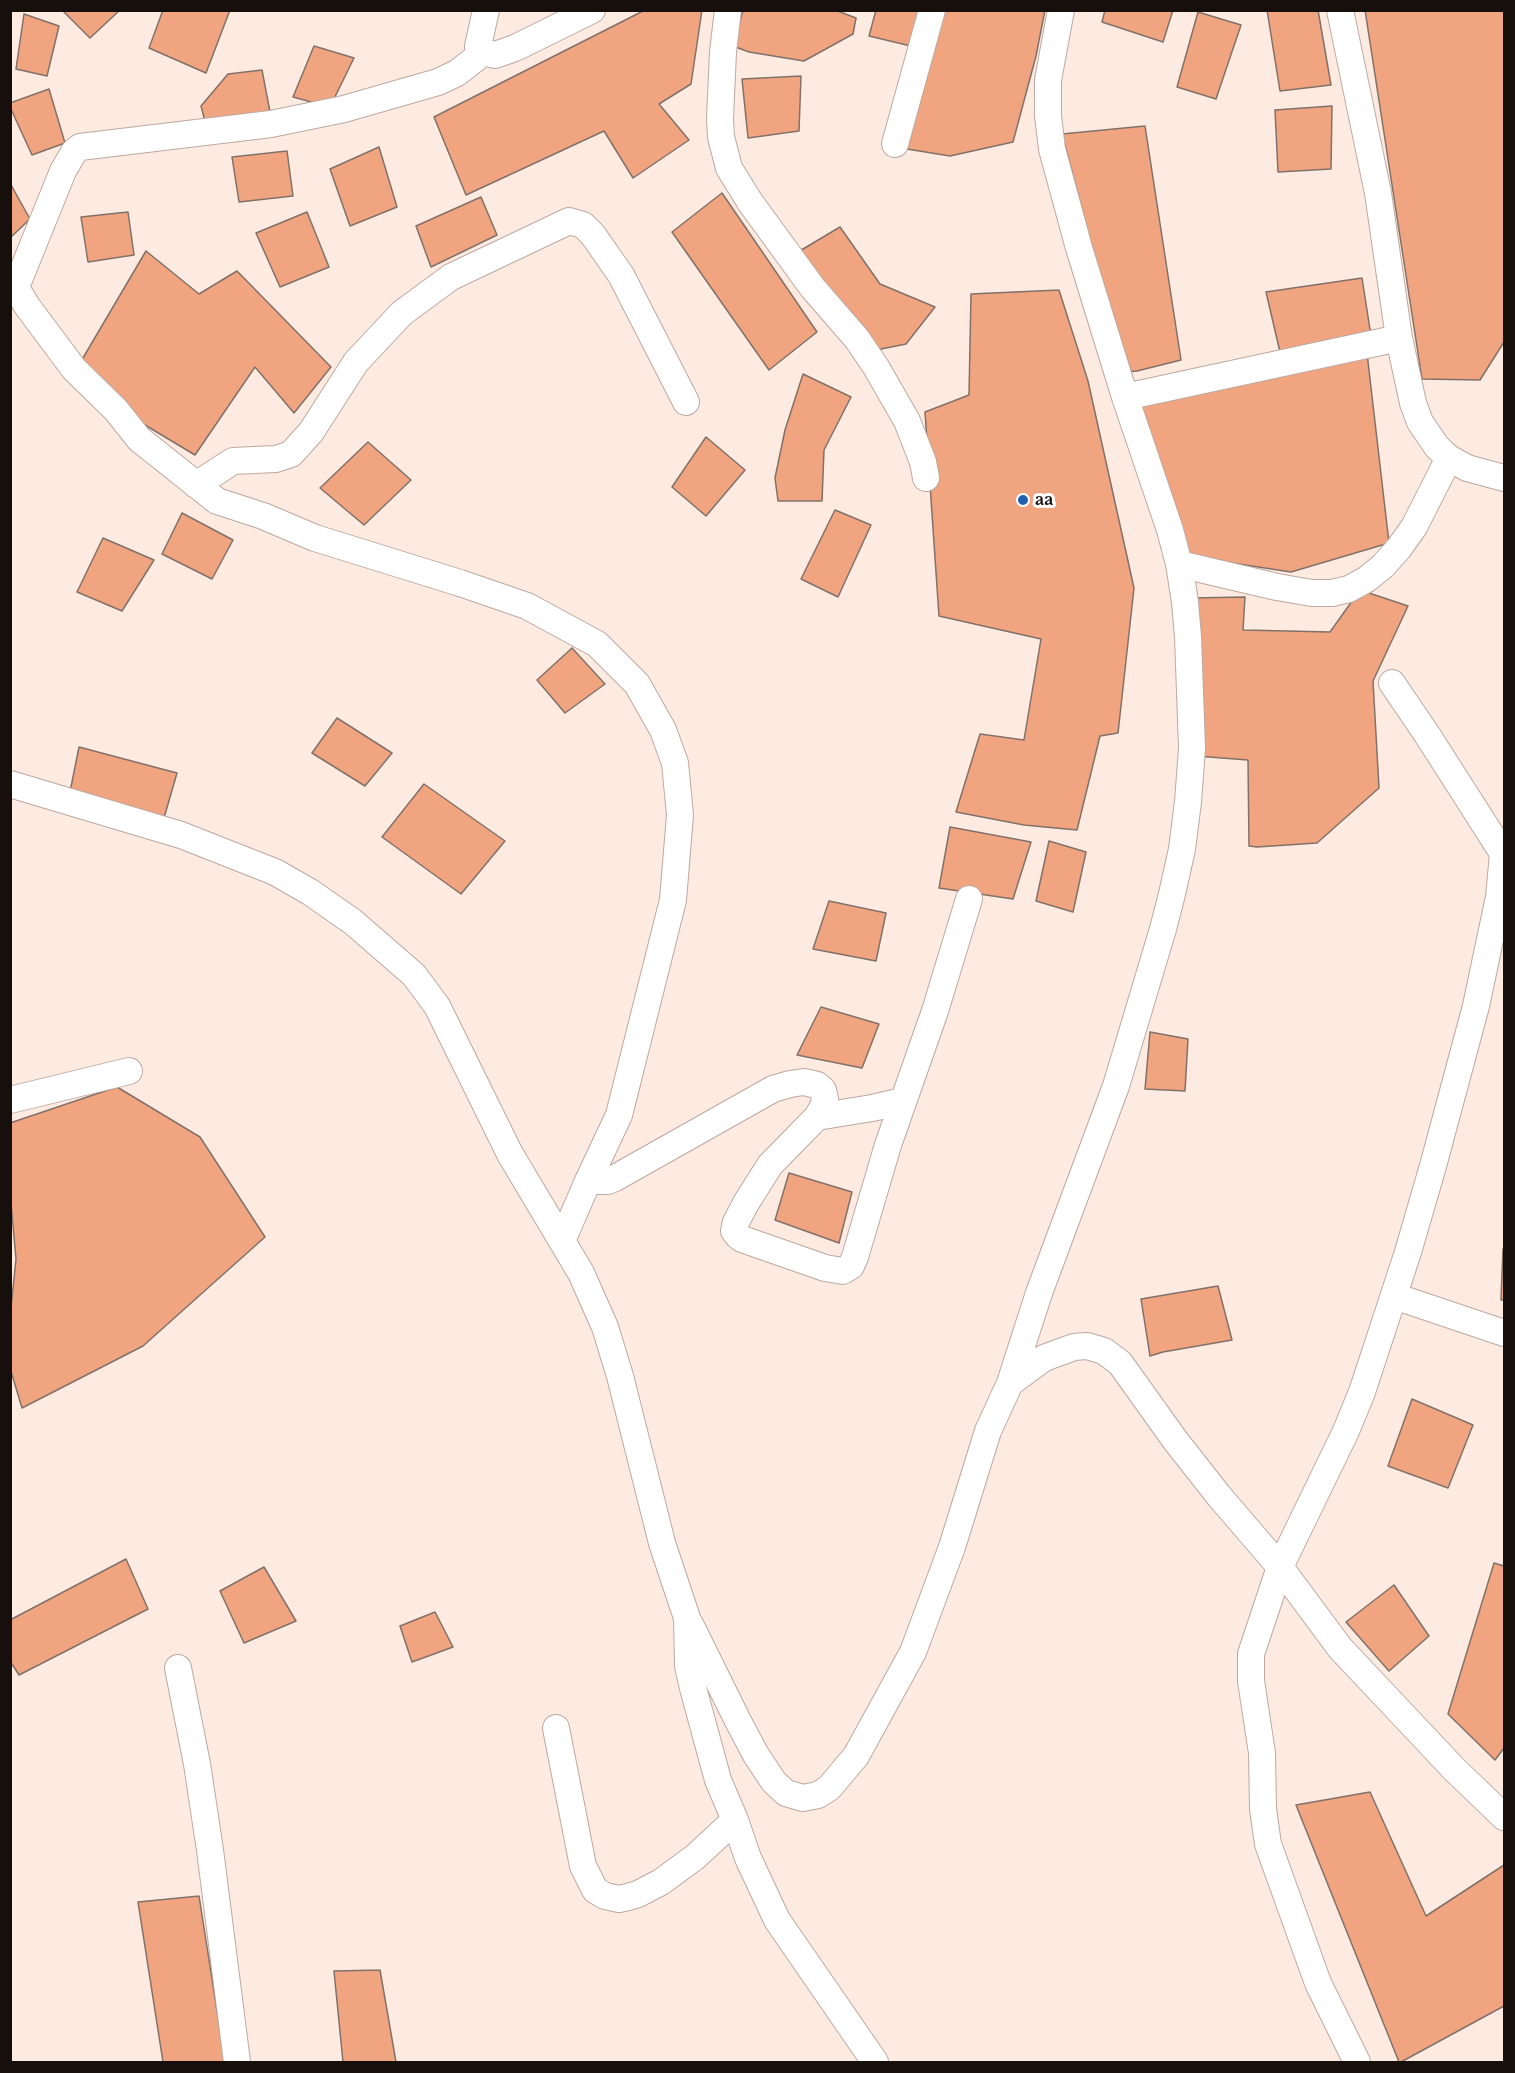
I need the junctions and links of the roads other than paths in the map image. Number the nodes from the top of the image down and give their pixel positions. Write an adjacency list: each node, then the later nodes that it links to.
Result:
1 (486, 10): 7 (street)
2 (592, 10): 7 (street)
3 (728, 10): 14 (street)
4 (932, 10): 8 (street)
5 (1061, 10): 11 (street)
6 (1340, 10): 10 (street)
7 (484, 52): 9 (street)
8 (895, 144)
9 (13, 283): 16 (street)
10 (1399, 338): 11 (street); 13 (street)
11 (1125, 397): 17 (street)
12 (686, 402): 16 (street)
13 (1449, 458): 15 (street); 17 (street)
14 (926, 478)
15 (1504, 478)
16 (196, 484): 27 (street)
17 (1179, 564): 31 (street)
18 (1392, 683): 21 (street)
19 (10, 784): 28 (street)
20 (1504, 843): 21 (street)
21 (1504, 855): 29 (street)
22 (969, 899): 25 (street)
23 (129, 1071): 24 (street)
24 (10, 1101)
25 (903, 1101): 26 (street); 26 (street)
26 (817, 1117): 27 (street)
27 (588, 1181): 28 (street)
28 (562, 1240): 33 (street)
29 (1394, 1296): 30 (street); 32 (street)
30 (1504, 1333)
31 (1010, 1383): 32 (street); 33 (street)
32 (1280, 1567): 36 (street); 40 (street)
33 (687, 1618): 37 (street)
34 (178, 1668): 38 (street)
35 (556, 1728): 37 (street)
36 (1502, 1808)
37 (735, 1820): 39 (street)
38 (237, 2062)
39 (875, 2062)
40 (1358, 2062)

